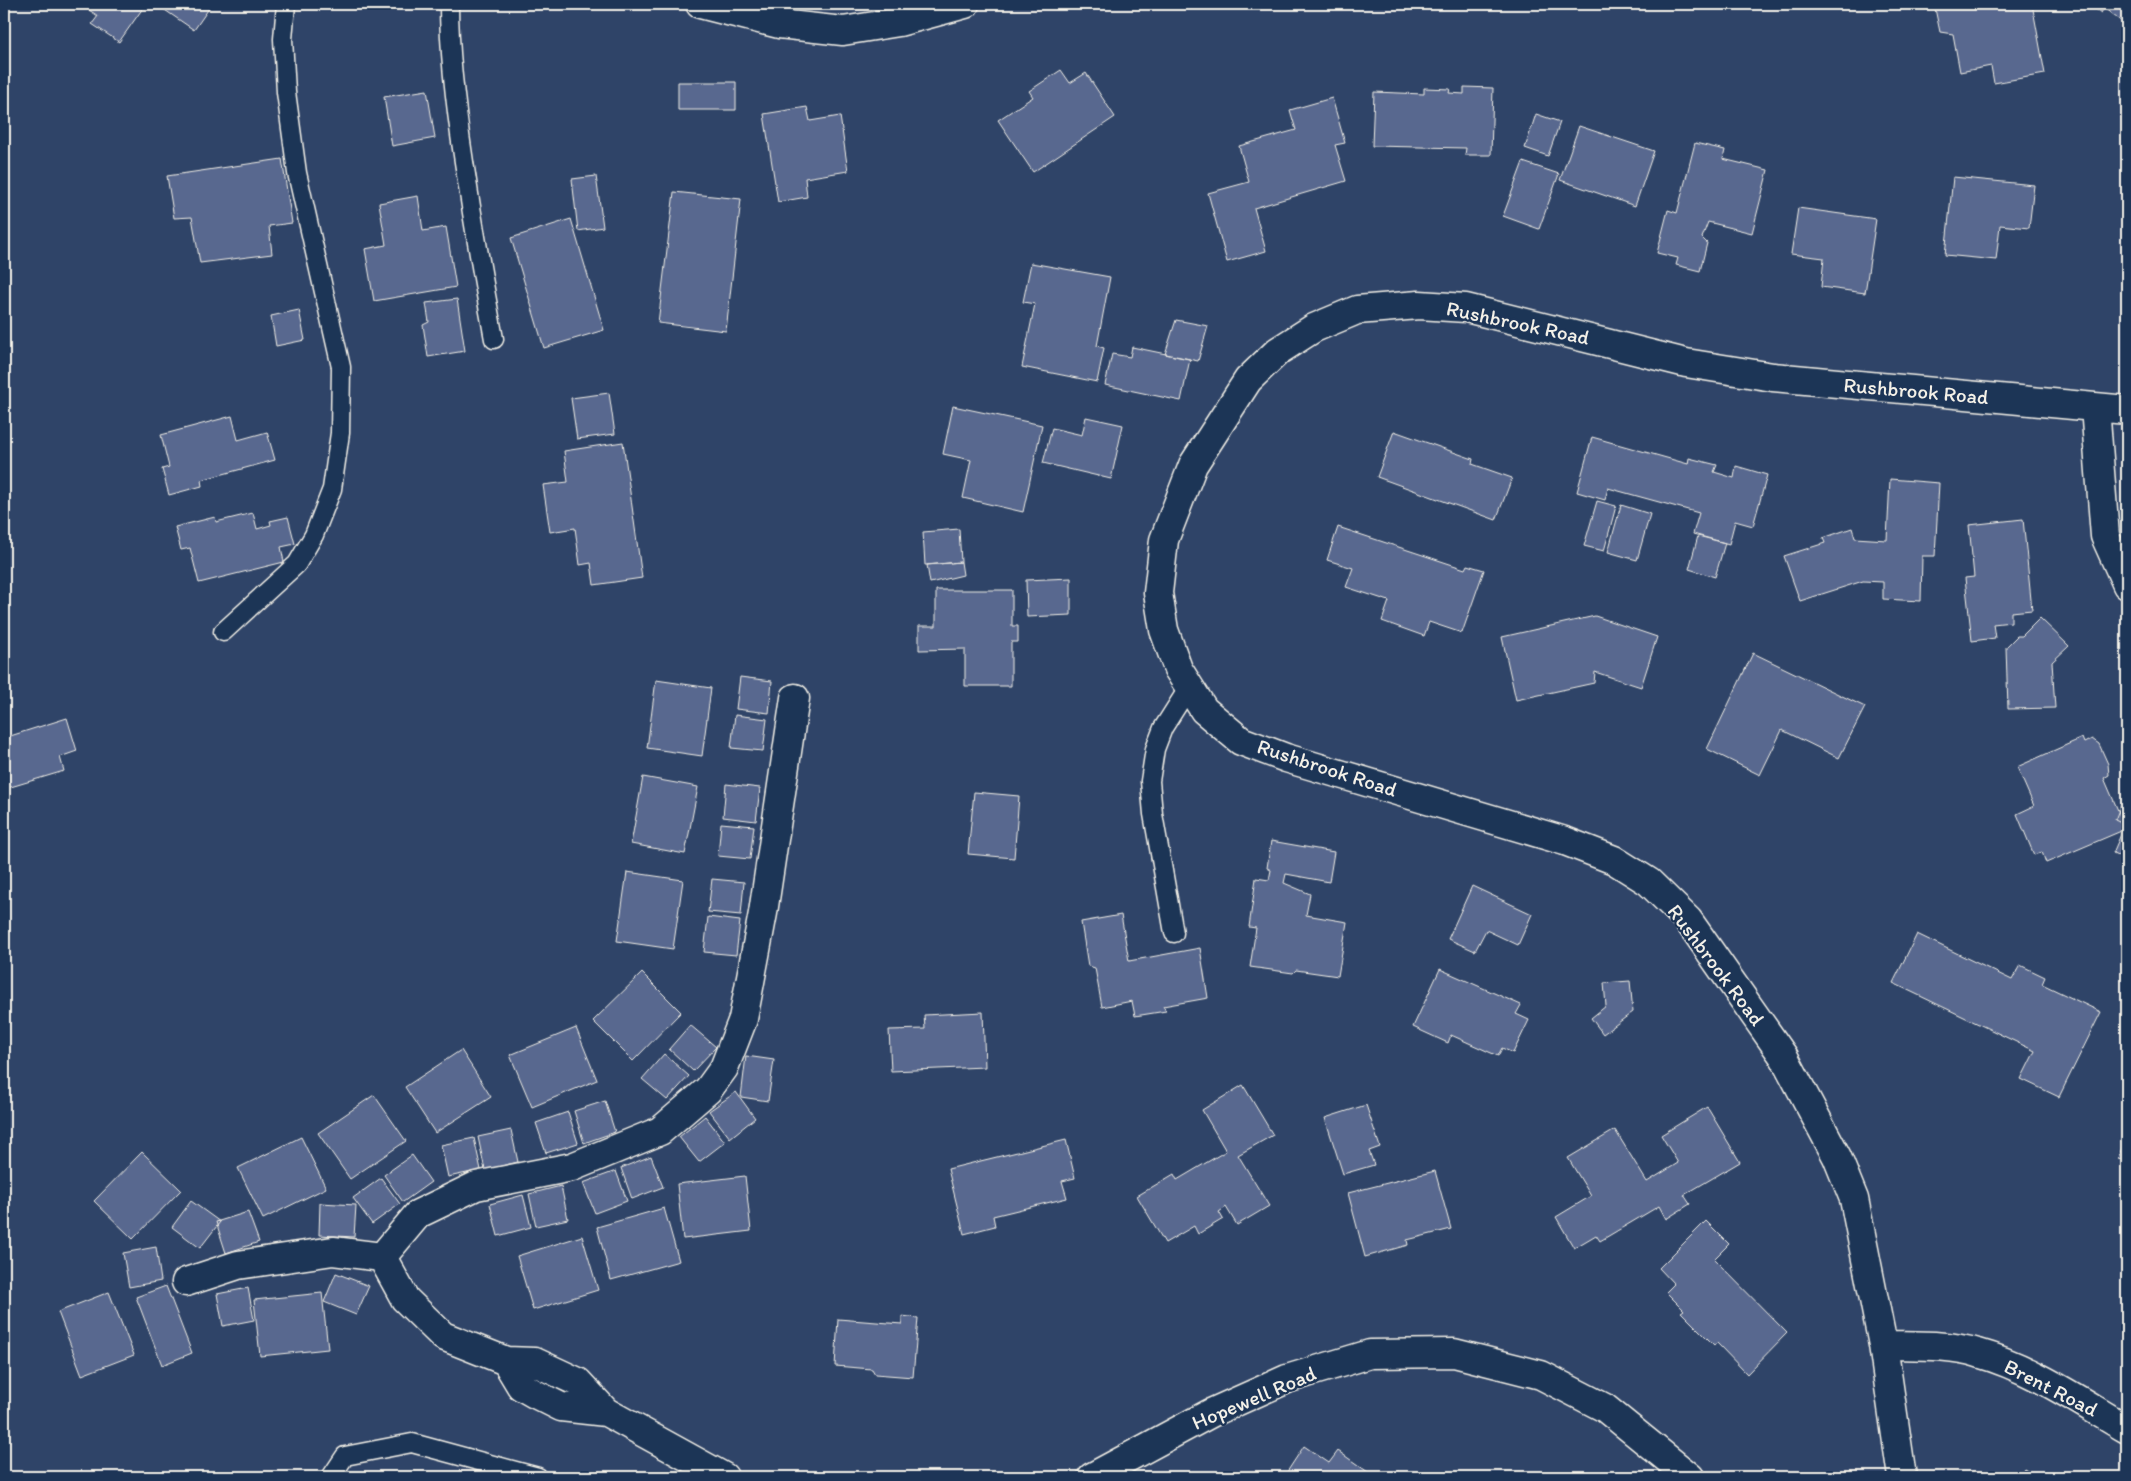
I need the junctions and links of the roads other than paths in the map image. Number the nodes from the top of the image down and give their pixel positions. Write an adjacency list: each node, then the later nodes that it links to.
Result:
1 (286, 4): 9 (lane)
2 (449, 4): 5 (lane)
3 (700, 4): 4 (street)
4 (965, 4)
5 (494, 339)
6 (2095, 408): 7 (street, Rushbrook Road); 8 (street); 10 (street, Rushbrook Road)
7 (2127, 410)
8 (2127, 585)
9 (223, 632)
10 (1189, 687): 12 (lane); 15 (street, Rushbrook Road)
11 (795, 698): 13 (street)
12 (1174, 933)
13 (382, 1257): 14 (street); 19 (street)
14 (186, 1282)
15 (1884, 1344): 16 (street, Brent Road); 22 (street)
16 (2127, 1429)
17 (331, 1477): 18 (lane)
18 (538, 1477)
19 (724, 1477)
20 (1092, 1477): 21 (street, Hopewell Road)
21 (1690, 1477)
22 (1902, 1477)

